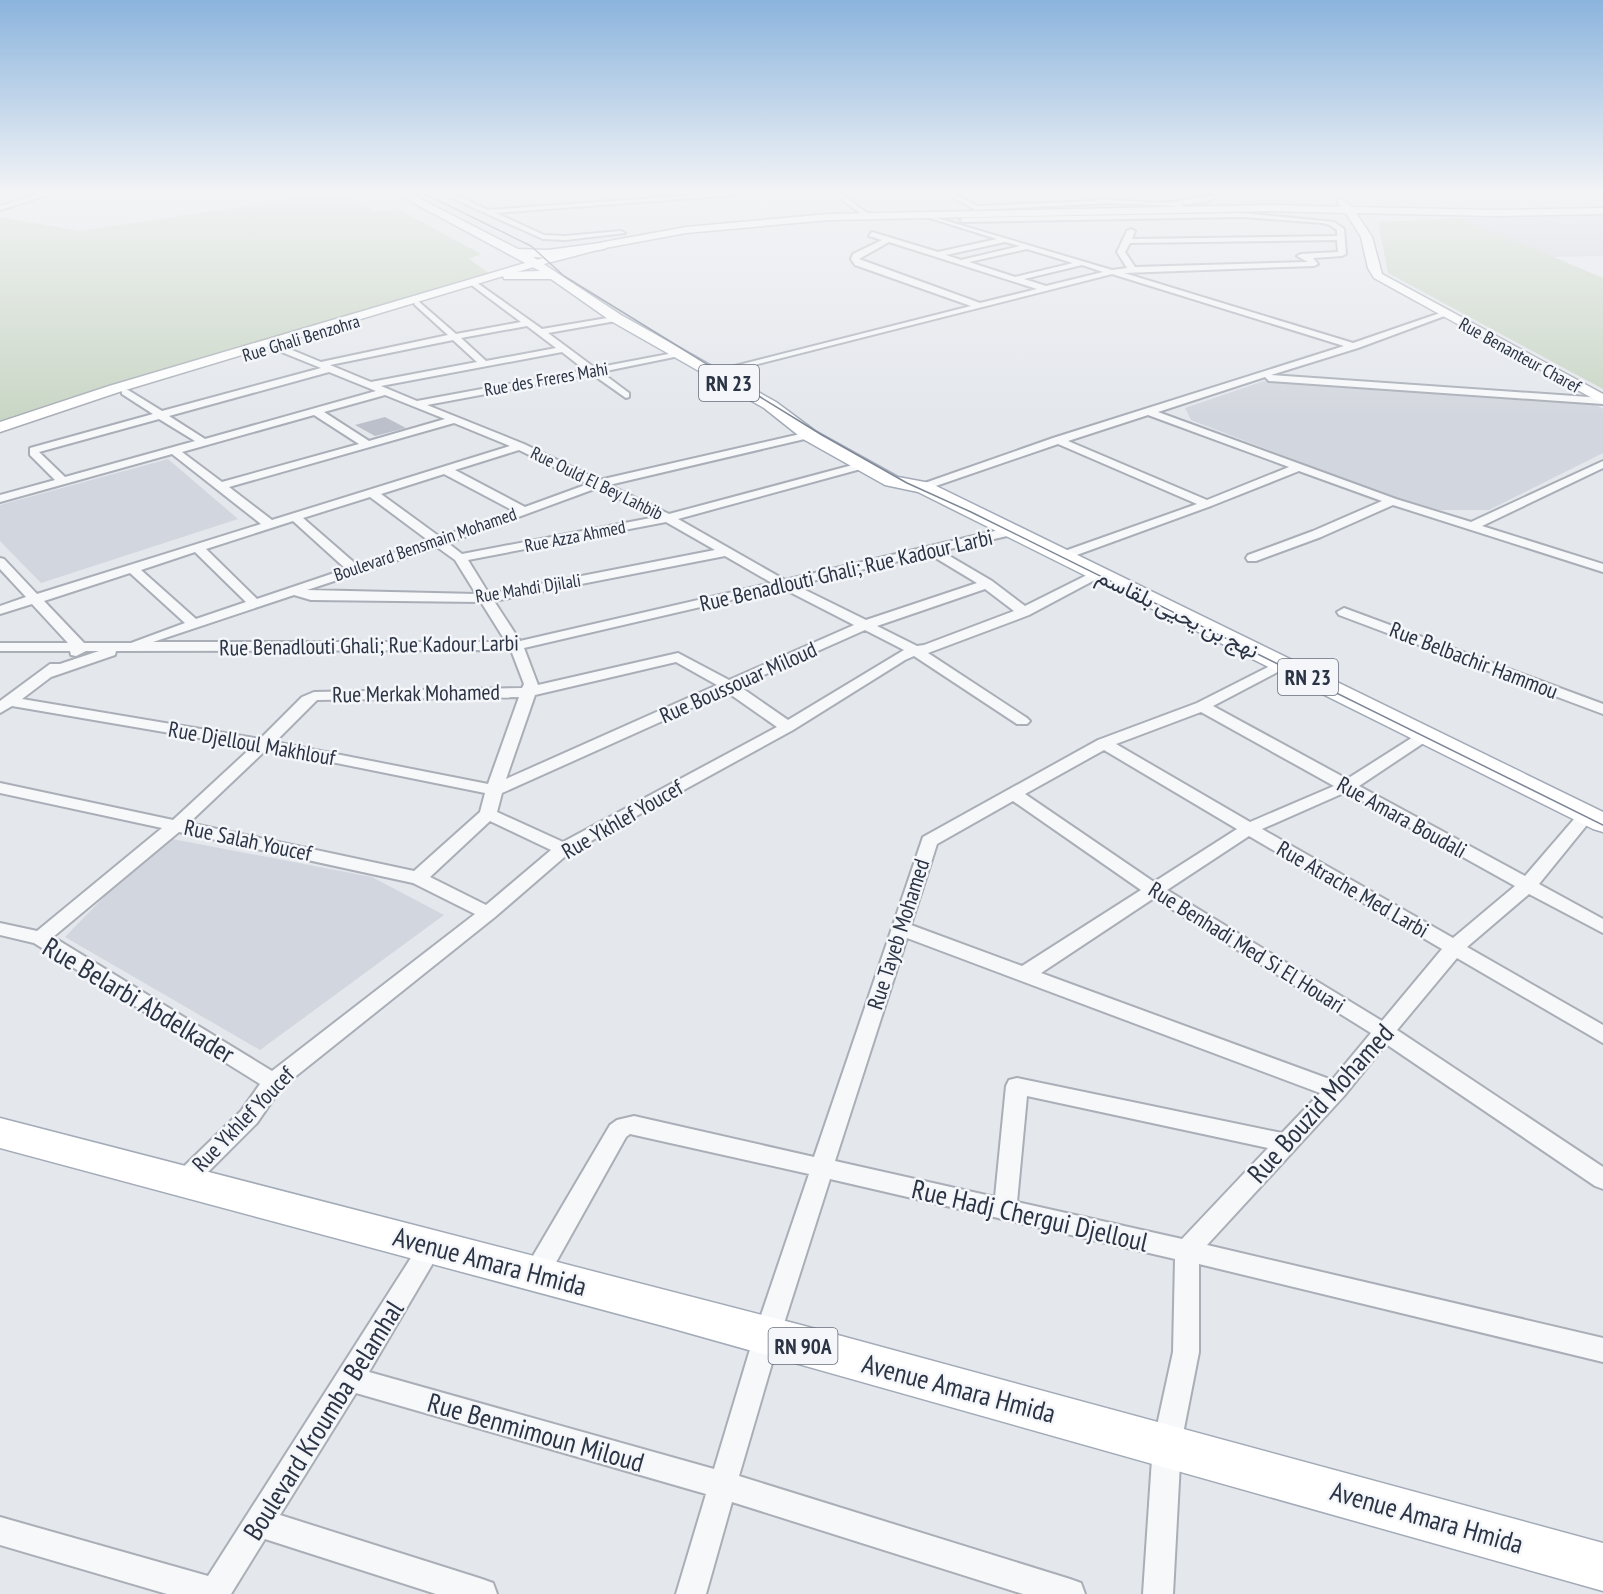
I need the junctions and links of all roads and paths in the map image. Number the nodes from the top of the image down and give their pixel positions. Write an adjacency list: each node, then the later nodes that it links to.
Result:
1 (541, 268): 13 (main road, Rue Ghali Benzohra)
2 (541, 268): 13 (main road, Rue Ghali Benzohra)
3 (543, 268): 18 (main road, نهج بن يحيى بلقاسم / RN 23)
4 (874, 268): 16 (street)
5 (985, 268): 12 (street)
6 (1060, 268): 12 (street)
7 (1099, 268): 11 (street)
8 (1154, 268): 10 (street)
9 (1374, 268): 17 (main road, Rue Benanteur Charef)
10 (1132, 269): 11 (street)
11 (1111, 272): 14 (street); 23 (street)
12 (1016, 279): 14 (street)
13 (475, 284): 15 (main road, Rue Ghali Benzohra); 19 (street); 22 (main road, Rue Ghali Benzohra)
14 (1044, 288): 16 (street)
15 (418, 303): 21 (street); 22 (main road, Rue Ghali Benzohra)
16 (977, 304): 29 (street)
17 (1446, 314): 23 (street); 35 (main road, Rue Benanteur Charef)
18 (616, 318): 20 (street); 25 (main road, نهج بن يحيى بلقاسم / RN 23)
19 (528, 323): 20 (street); 21 (street)
20 (540, 332): 24 (street)
21 (455, 337): 26 (street); 27 (street)
22 (270, 345): 27 (street, Rue Ould El Bey Lahbib); 32 (main road, Rue Ghali Benzohra); 41 (main road, Rue Ghali Benzohra)
23 (1355, 346): 30 (street)
24 (563, 349): 26 (street); 28 (street)
25 (679, 355): 28 (street, Rue des Freres Mahi); 29 (main road, نهج بن يحيى بلقاسم / RN 23)
26 (484, 364): 31 (street)
27 (324, 367): 31 (street, Rue Ould El Bey Lahbib); 39 (street)
28 (594, 371): 34 (street); 36 (street, Rue des Freres Mahi)
29 (714, 374): 43 (main road, نهج بن يحيى بلقاسم / RN 23)
30 (1258, 377): 35 (street); 38 (street)
31 (368, 385): 33 (street, Rue Ould El Bey Lahbib)
32 (125, 392): 39 (street); 42 (main road, Rue Ghali Benzohra)
33 (384, 392): 36 (street, Rue Ould El Bey Lahbib); 37 (street)
34 (626, 395)
35 (1603, 400)
36 (414, 404): 40 (street, Rue Ould El Bey Lahbib)
37 (315, 411): 45 (street); 46 (street)
38 (1147, 411): 44 (street); 51 (street)
39 (158, 414): 45 (street); 53 (street)
40 (453, 420): 46 (street); 47 (street, Rue Ould El Bey Lahbib)
41 (0, 427)
42 (0, 435)
43 (809, 435): 50 (main road, نهج بن يحيى بلقاسم / RN 23); 54 (street, Boulevard Bensmain Mohamed)
44 (1057, 440): 56 (street); 60 (street)
45 (203, 442): 48 (street)
46 (365, 443): 55 (street)
47 (520, 446): 52 (street); 54 (street, Rue Ould El Bey Lahbib)
48 (175, 451): 53 (street); 55 (street)
49 (1603, 464): 65 (street)
50 (864, 465): 56 (main road, نهج بن يحيى بلقاسم / RN 23); 63 (street, Rue Azza Ahmed)
51 (1299, 467): 59 (street); 60 (street)
52 (444, 468): 57 (street); 61 (street)
53 (63, 482): 58 (street)
54 (598, 484): 61 (street, Boulevard Bensmain Mohamed); 63 (street, Rue Ould El Bey Lahbib)
55 (221, 486): 64 (street)
56 (923, 487): 66 (main road, نهج بن يحيى بلقاسم / RN 23)
57 (371, 492): 62 (street); 67 (street)
58 (0, 499)
59 (1392, 501): 65 (street); 73 (street)
60 (1207, 504): 71 (street)
61 (522, 510): 67 (street, Boulevard Bensmain Mohamed)
62 (294, 516): 64 (street); 77 (street)
63 (668, 518): 70 (street, Rue Ould El Bey Lahbib); 72 (street, Rue Azza Ahmed)
64 (269, 524): 68 (street)
65 (1472, 526): 76 (street)
66 (1012, 531): 69 (street, Rue Benadlouti Ghali; Rue Kadour Larbi); 71 (main road, نهج بن يحيى بلقاسم / RN 23)
67 (439, 542): 72 (street); 77 (street, Boulevard Bensmain Mohamed)
68 (196, 547): 75 (street); 84 (street)
69 (929, 549): 79 (street); 80 (street, Rue Benadlouti Ghali; Rue Kadour Larbi)
70 (725, 552): 80 (street, Rue Ould El Bey Lahbib); 83 (street, Rue Mahdi Djilali)
71 (1063, 556): 78 (main road, نهج بن يحيى بلقاسم / RN 23)
72 (460, 558): 83 (street)
73 (1252, 558)
74 (0, 562): 82 (street)
75 (132, 568): 82 (street); 88 (street)
76 (1603, 568)
77 (352, 569): 81 (street, Boulevard Bensmain Mohamed)
78 (1100, 574): 86 (street, Rue Ykhlef Youcef); 95 (main road, نهج بن يحيى بلقاسم / RN 23)
79 (987, 584): 86 (street); 89 (street, Rue Boussouar Miloud)
80 (785, 585): 89 (street, Rue Ould El Bey Lahbib); 90 (street, Rue Benadlouti Ghali; Rue Kadour Larbi)
81 (294, 590): 83 (street, Rue Mahdi Djilali); 84 (street, Boulevard Bensmain Mohamed)
82 (36, 598): 85 (street); 93 (street)
83 (487, 598): 90 (street)
84 (254, 603): 88 (street, Boulevard Bensmain Mohamed)
85 (0, 610)
86 (1024, 612): 94 (street, Rue Ykhlef Youcef)
87 (1344, 612): 101 (street, Rue Belbachir Hammou)
88 (194, 623): 92 (street, Boulevard Bensmain Mohamed)
89 (865, 625): 94 (street, Rue Ould El Bey Lahbib); 97 (street, Rue Boussouar Miloud)
90 (516, 646): 92 (street, Rue Benadlouti Ghali; Rue Kadour Larbi); 98 (street)
91 (0, 647): 93 (street, Rue Benadlouti Ghali; Rue Kadour Larbi)
92 (125, 647): 93 (street, Rue Benadlouti Ghali; Rue Kadour Larbi); 96 (street, Boulevard Bensmain Mohamed)
93 (81, 648): 96 (street, Boulevard Bensmain Mohamed)
94 (915, 650): 102 (street, Rue Ould El Bey Lahbib); 103 (street, Rue Ykhlef Youcef)
95 (1282, 664): 100 (street, Rue Tayeb Mohamed); 104 (main road, نهج بن يحيى بلقاسم / RN 23)
96 (46, 674): 99 (street, Boulevard Bensmain Mohamed)
97 (729, 686): 98 (street, Rue Merkak Mohamed); 103 (street, Rue Merkak Mohamed); 109 (street, Rue Boussouar Miloud)
98 (528, 692): 106 (street, Rue Merkak Mohamed); 109 (street)
99 (5, 704): 106 (street, Rue Djelloul Makhlouf)
100 (1202, 706): 105 (street, Rue Tayeb Mohamed); 107 (street, Rue Amara Boudali)
101 (1603, 709)
102 (1022, 721)
103 (788, 727): 115 (street, Rue Ykhlef Youcef)
104 (1426, 735): 107 (street); 112 (main road, نهج بن يحيى بلقاسم / RN 23)
105 (1104, 743): 110 (street, Rue Tayeb Mohamed); 114 (street, Rue Atrache Med Larbi)
106 (264, 744): 109 (street, Rue Djelloul Makhlouf); 113 (street, Rue Merkak Mohamed)
107 (1347, 786): 114 (street); 117 (street, Rue Amara Boudali)
108 (0, 788): 113 (street, Rue Salah Youcef)
109 (494, 790): 111 (street)
110 (1013, 793): 118 (street, Rue Benhadi Med Si El Houari); 121 (street, Rue Tayeb Mohamed)
111 (488, 814): 115 (street); 116 (street)
112 (1595, 819): 117 (street, Rue Bouzid Mohamed)
113 (177, 825): 116 (street, Rue Salah Youcef); 123 (street, Rue Merkak Mohamed)
114 (1248, 830): 118 (street); 124 (street, Rue Atrache Med Larbi)
115 (563, 849): 119 (street, Rue Ykhlef Youcef)
116 (418, 878): 119 (street, Rue Salah Youcef)
117 (1527, 886): 120 (street, Rue Amara Boudali); 124 (street, Rue Bouzid Mohamed)
118 (1154, 890): 125 (street); 126 (street, Rue Benhadi Med Si El Houari)
119 (488, 914): 128 (street, Rue Ykhlef Youcef)
120 (1603, 927)
121 (900, 928): 125 (street); 132 (street, Rue Tayeb Mohamed)
122 (0, 929): 123 (street, Rue Belarbi Abdelkader)
123 (40, 938): 128 (street, Rue Belarbi Abdelkader)
124 (1455, 947): 126 (street, Rue Bouzid Mohamed); 127 (street, Rue Atrache Med Larbi)
125 (1023, 975): 129 (street)
126 (1385, 1032): 129 (street, Rue Bouzid Mohamed); 133 (street, Rue Benhadi Med Si El Houari)
127 (1603, 1035)
128 (273, 1082): 134 (street, Rue Ykhlef Youcef)
129 (1336, 1090): 131 (street, Rue Bouzid Mohamed)
130 (0, 1133): 134 (main road, Avenue Amara Hmida / RN 90A)
131 (1286, 1143): 135 (street); 137 (street, Rue Bouzid Mohamed)
132 (820, 1168): 135 (street, Rue Hadj Chergui Djelloul); 138 (street, Rue Hadj Chergui Djelloul); 139 (street, Rue Tayeb Mohamed)
133 (1603, 1179)
134 (182, 1183): 136 (main road, Avenue Amara Hmida / RN 90A)
135 (1005, 1210): 137 (street, Rue Hadj Chergui Djelloul)
136 (431, 1246): 138 (main road, Avenue Amara Hmida / RN 90A); 141 (street, Boulevard Kroumba Belamhal)
137 (1187, 1251): 140 (street, Rue Hadj Chergui Djelloul); 142 (street)
138 (536, 1274): 139 (main road, Avenue Amara Hmida / RN 90A)
139 (767, 1336): 142 (main road, Avenue Amara Hmida / RN 90A); 143 (street)
140 (1603, 1350)
141 (350, 1379): 143 (street, Rue Benmimoun Miloud); 144 (street, Boulevard Kroumba Belamhal)
142 (1167, 1444): 146 (main road, Avenue Amara Hmida / RN 90A); 151 (street)
143 (722, 1485): 149 (street); 150 (street, Rue Benmimoun Miloud)
144 (259, 1523): 147 (street, Boulevard Kroumba Belamhal); 148 (street)
145 (0, 1531): 147 (street)
146 (1603, 1567)
147 (214, 1594)
148 (482, 1594)
149 (691, 1594)
150 (1070, 1594)
151 (1158, 1594)

